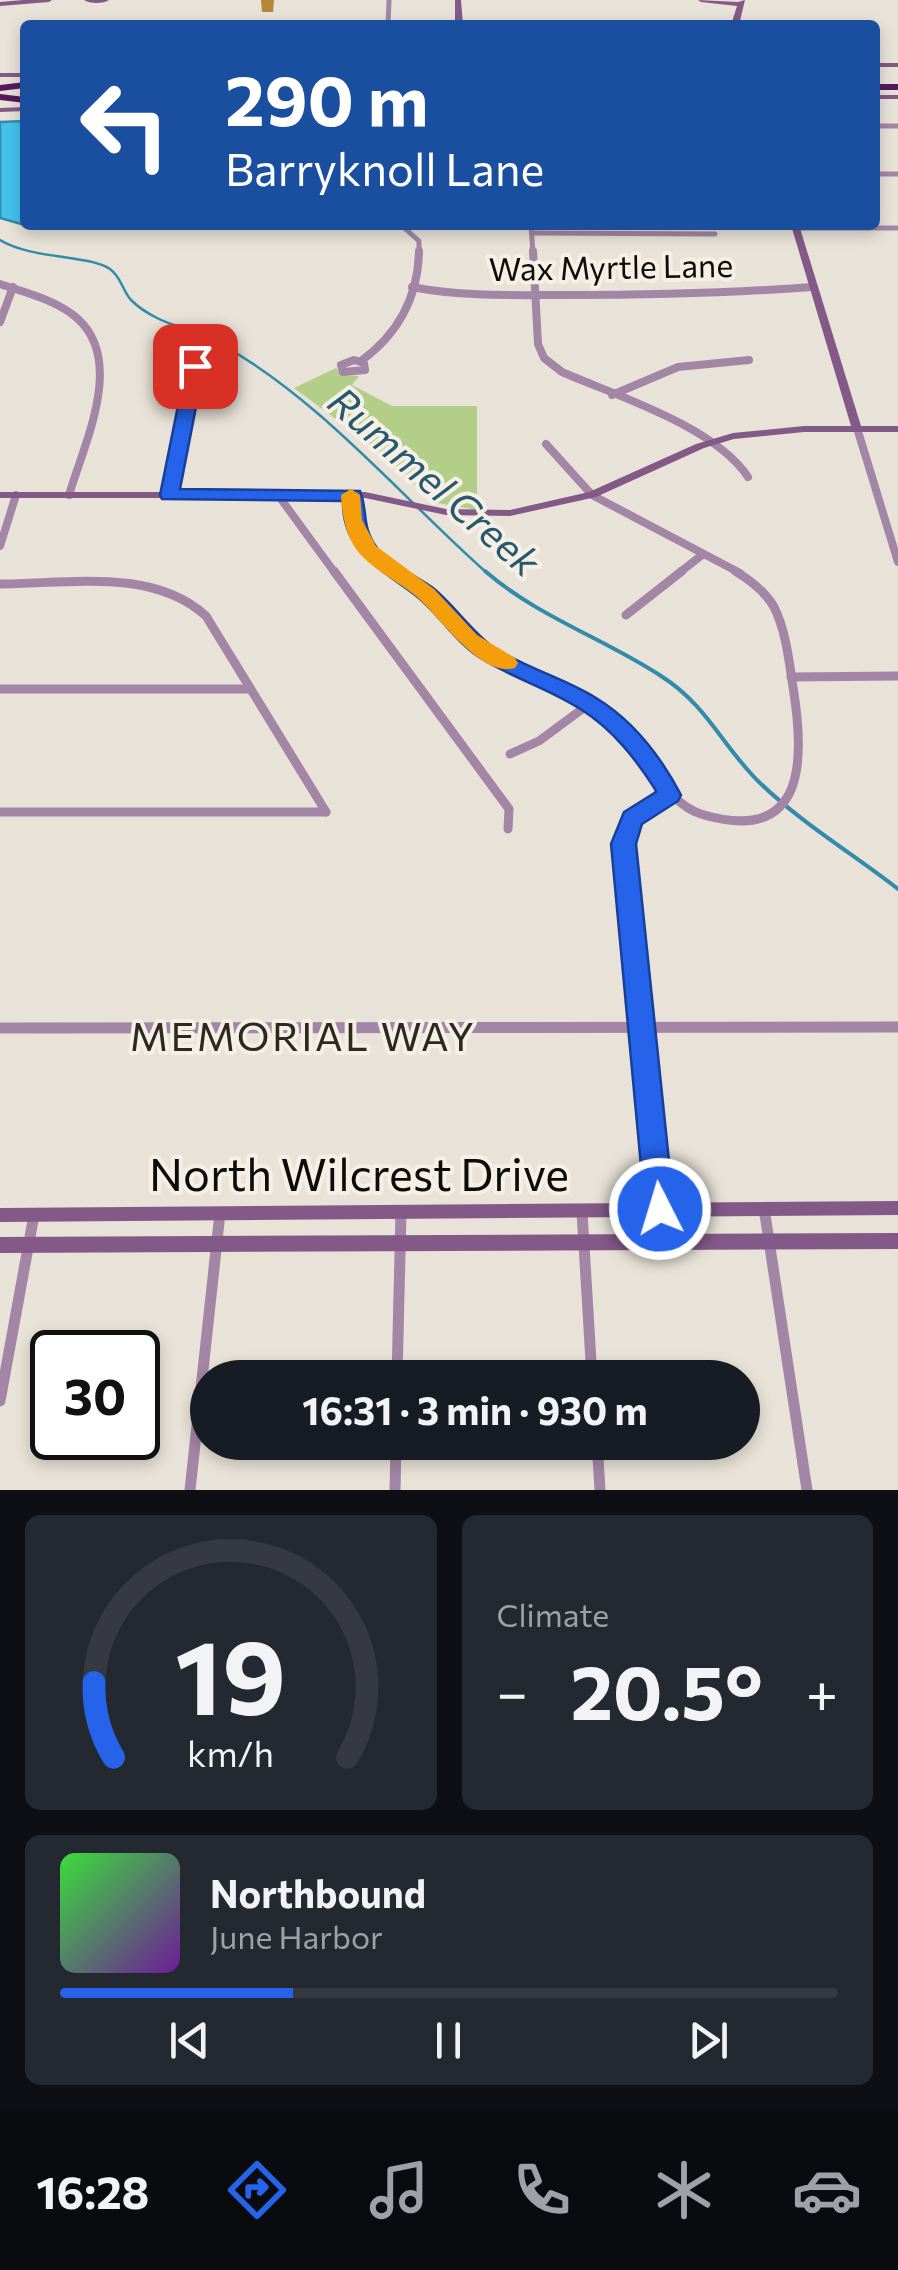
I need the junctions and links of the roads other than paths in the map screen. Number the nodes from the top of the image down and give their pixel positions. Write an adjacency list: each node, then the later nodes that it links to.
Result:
1 (49, 0): 6 (street)
2 (87, 0): 3 (street)
3 (106, 0)
4 (700, 0): 5 (street)
5 (741, 2)
6 (0, 4)
7 (407, 230): 14 (street)
8 (532, 230): 16 (street)
9 (569, 230): 11 (street)
10 (796, 230): 15 (street)
11 (715, 234)
12 (0, 284): 13 (street)
13 (12, 287): 17 (street); 18 (street)
14 (412, 287): 16 (street, Wax Myrtle Lane); 20 (street)
15 (812, 287): 16 (street, Wax Myrtle Lane); 23 (street)
16 (536, 295): 22 (street)
17 (0, 322)
18 (99, 344): 30 (street)
19 (749, 360): 22 (street)
20 (361, 361)
21 (191, 379): 31 (street)
22 (612, 394): 25 (street)
23 (857, 428): 24 (street); 25 (street); 37 (street)
24 (898, 429)
25 (712, 441): 27 (street); 34 (street)
26 (546, 444): 34 (street)
27 (748, 476)
28 (0, 495): 29 (street)
29 (16, 495): 30 (street); 35 (street)
30 (69, 495): 31 (street)
31 (169, 495): 32 (street)
32 (278, 495): 33 (street); 49 (street)
33 (353, 495): 34 (street); 44 (street)
34 (592, 495): 36 (street)
35 (0, 546)
36 (702, 555): 39 (street); 41 (street)
37 (898, 562)
38 (0, 584): 42 (street)
39 (626, 614)
40 (898, 676): 41 (street)
41 (790, 678): 46 (street)
42 (250, 689): 43 (street); 48 (street)
43 (0, 690)
44 (589, 704): 45 (street); 47 (street)
45 (510, 754)
46 (791, 794): 47 (street)
47 (670, 795): 50 (street)
48 (0, 812)
49 (508, 829)
50 (641, 1025): 51 (street); 52 (street); 55 (street)
51 (898, 1027)
52 (0, 1028)
53 (764, 1208): 54 (street, North Wilcrest Drive); 55 (street, North Wilcrest Drive); 64 (street)
54 (898, 1208)
55 (660, 1209): 57 (street, North Wilcrest Drive); 61 (street)
56 (401, 1212): 57 (street, North Wilcrest Drive); 58 (street, North Wilcrest Drive); 67 (street)
57 (582, 1212): 63 (street)
58 (220, 1213): 60 (street, North Wilcrest Drive); 68 (street)
59 (0, 1215): 60 (street, North Wilcrest Drive)
60 (34, 1215): 66 (street)
61 (663, 1242): 63 (street, North Wilcrest Drive); 64 (street, North Wilcrest Drive)
62 (898, 1242): 64 (street, North Wilcrest Drive)
63 (584, 1243): 67 (street, North Wilcrest Drive); 70 (street)
64 (769, 1243): 77 (street)
65 (0, 1245): 66 (street, North Wilcrest Drive)
66 (29, 1245): 68 (street, North Wilcrest Drive); 71 (street)
67 (400, 1245): 68 (street, North Wilcrest Drive); 69 (street)
68 (215, 1246): 74 (street)
69 (397, 1360)
70 (591, 1360)
71 (0, 1401)
72 (396, 1460): 75 (street)
73 (598, 1460): 76 (street)
74 (190, 1490)
75 (395, 1490)
76 (600, 1490)
77 (807, 1490)

